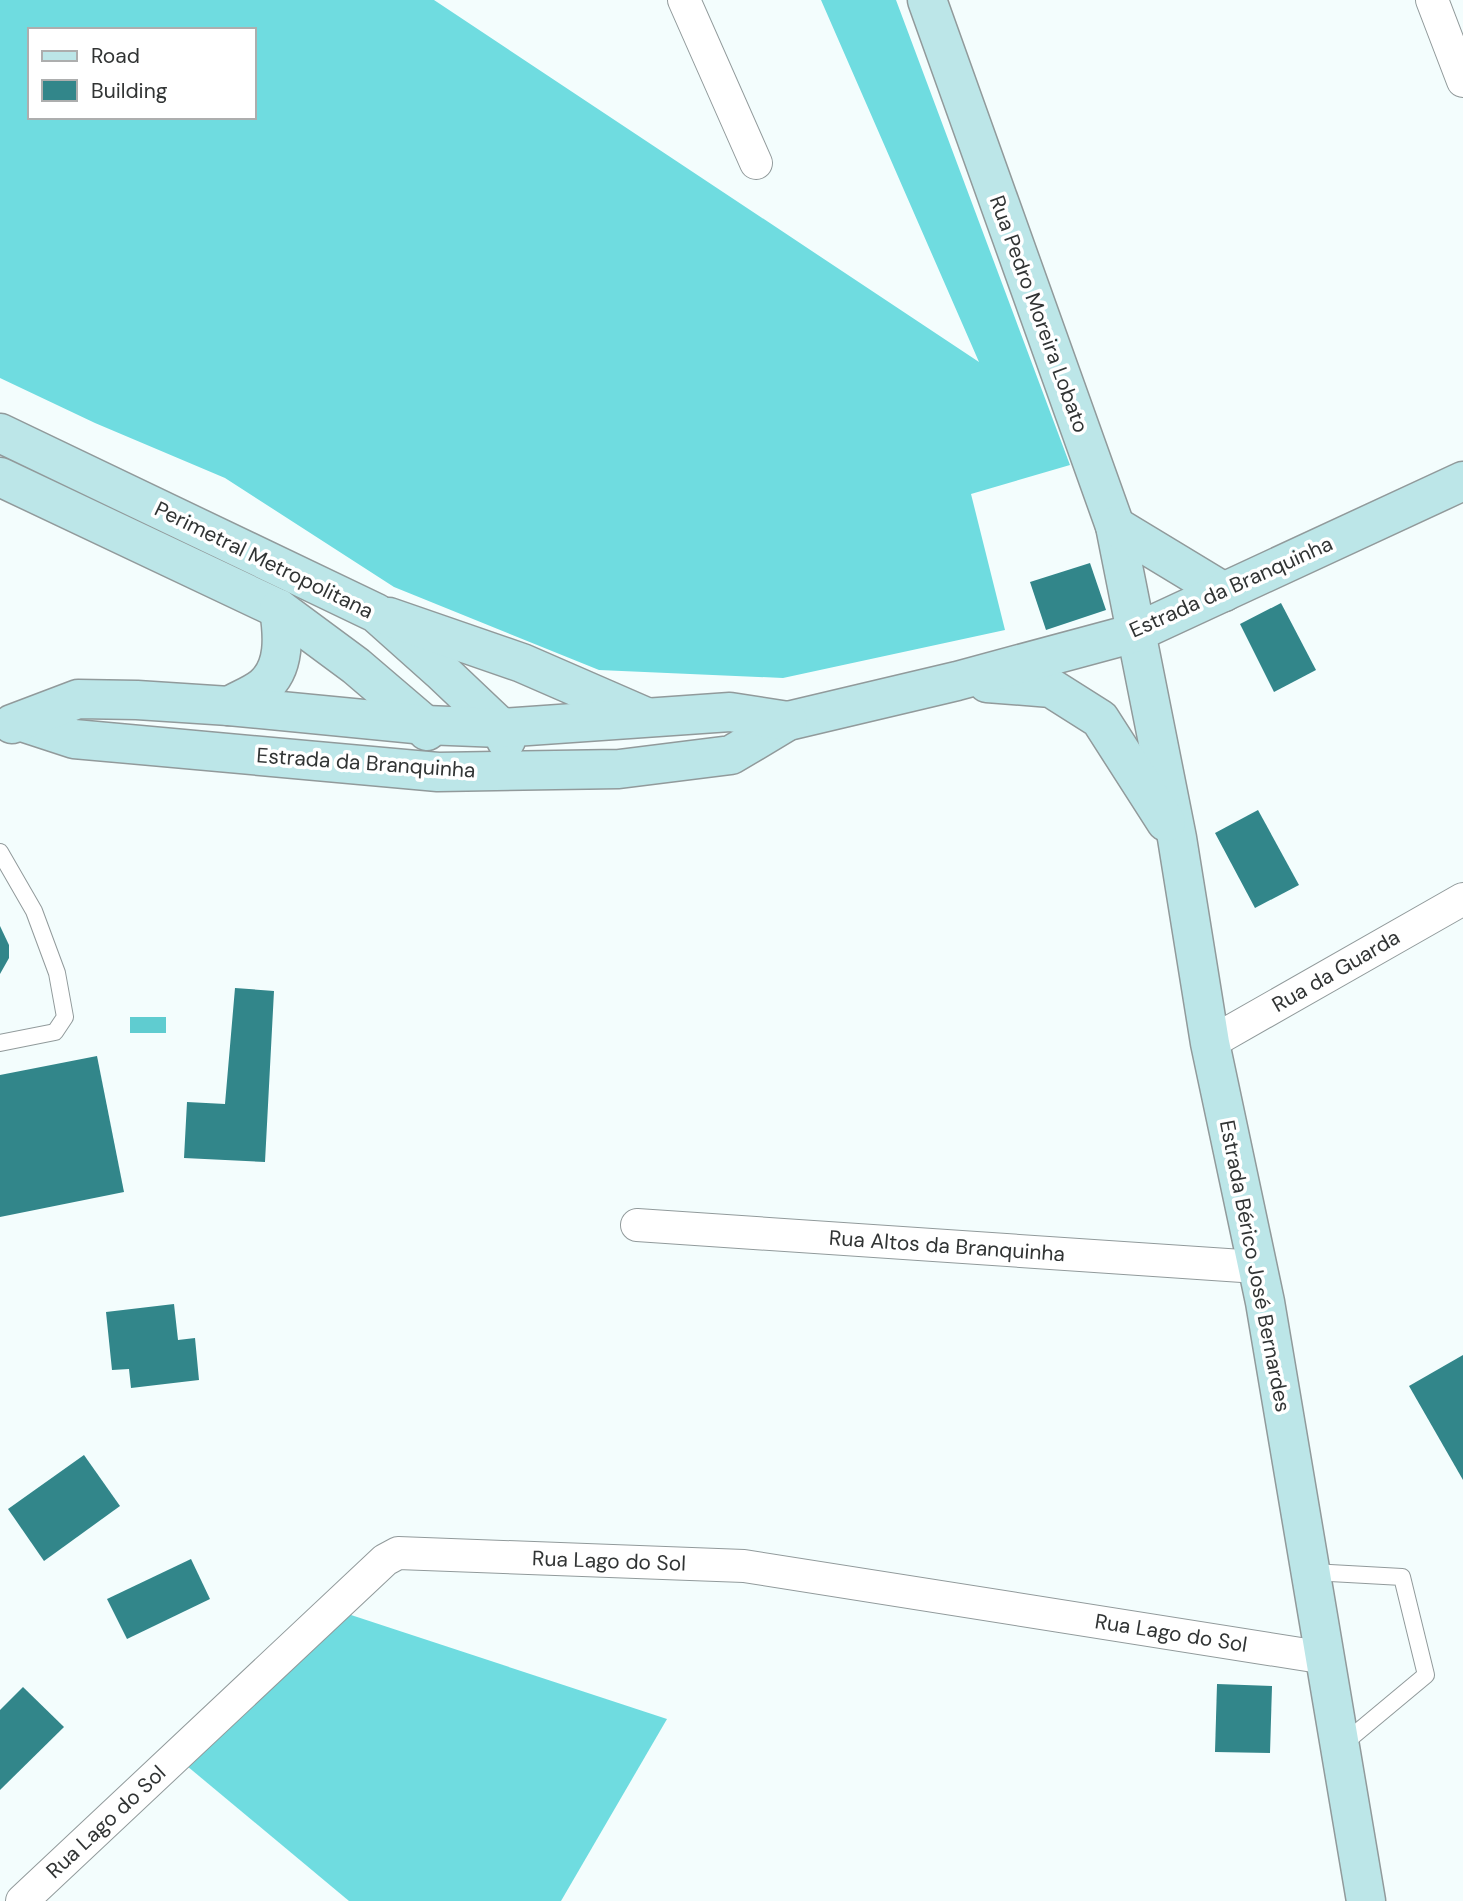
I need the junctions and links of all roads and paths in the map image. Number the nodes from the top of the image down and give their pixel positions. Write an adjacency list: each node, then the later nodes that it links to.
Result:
1 (684, 0): 5 (street)
2 (927, 0): 9 (main road, Rua Pedro Moreira Lobato)
3 (1432, 0): 4 (street)
4 (1463, 81)
5 (756, 163)
6 (0, 433): 12 (main road, Perimetral Metropolitana)
7 (0, 477): 11 (main road, Perimetral Metropolitana)
8 (1463, 481): 10 (main road, Estrada da Branquinha)
9 (1115, 526): 10 (main road); 13 (main road, Rua Pedro Moreira Lobato)
10 (1224, 592): 13 (main road, Estrada da Branquinha)
11 (279, 609): 15 (main road); 19 (main road, Perimetral Metropolitana)
12 (376, 613): 16 (main road); 20 (main road, Perimetral Metropolitana)
13 (1135, 633): 14 (main road, Estrada da Branquinha); 23 (main road, Estrada Bérico José Bernardes)
14 (957, 681): 17 (main road, Estrada da Branquinha); 23 (main road)
15 (229, 706): 18 (main road, Estrada da Branquinha); 19 (main road, Estrada da Branquinha)
16 (651, 719): 17 (main road, Estrada da Branquinha); 20 (main road, Estrada da Branquinha)
17 (788, 721): 22 (main road, Estrada da Branquinha)
18 (11, 725): 21 (main road, Estrada da Branquinha)
19 (425, 725): 20 (main road, Estrada da Branquinha); 21 (main road)
20 (500, 728): 22 (main road)
21 (438, 772): 22 (main road, Estrada da Branquinha)
22 (520, 772)
23 (1177, 838): 27 (main road, Estrada Bérico José Bernardes)
24 (0, 852): 26 (lane)
25 (1463, 899): 27 (street, Rua da Guarda)
26 (0, 1043)
27 (1210, 1043): 29 (main road, Estrada Bérico José Bernardes)
28 (637, 1225): 29 (street, Rua Altos da Branquinha)
29 (1257, 1267): 30 (main road, Estrada Bérico José Bernardes)
30 (1312, 1572): 31 (main road, Estrada Bérico José Bernardes); 32 (lane)
31 (1326, 1658): 32 (main road, Estrada Bérico José Bernardes); 33 (street, Rua Lago do Sol)
32 (1340, 1747): 34 (main road, Estrada Bérico José Bernardes)
33 (22, 1901)
34 (1366, 1901)

